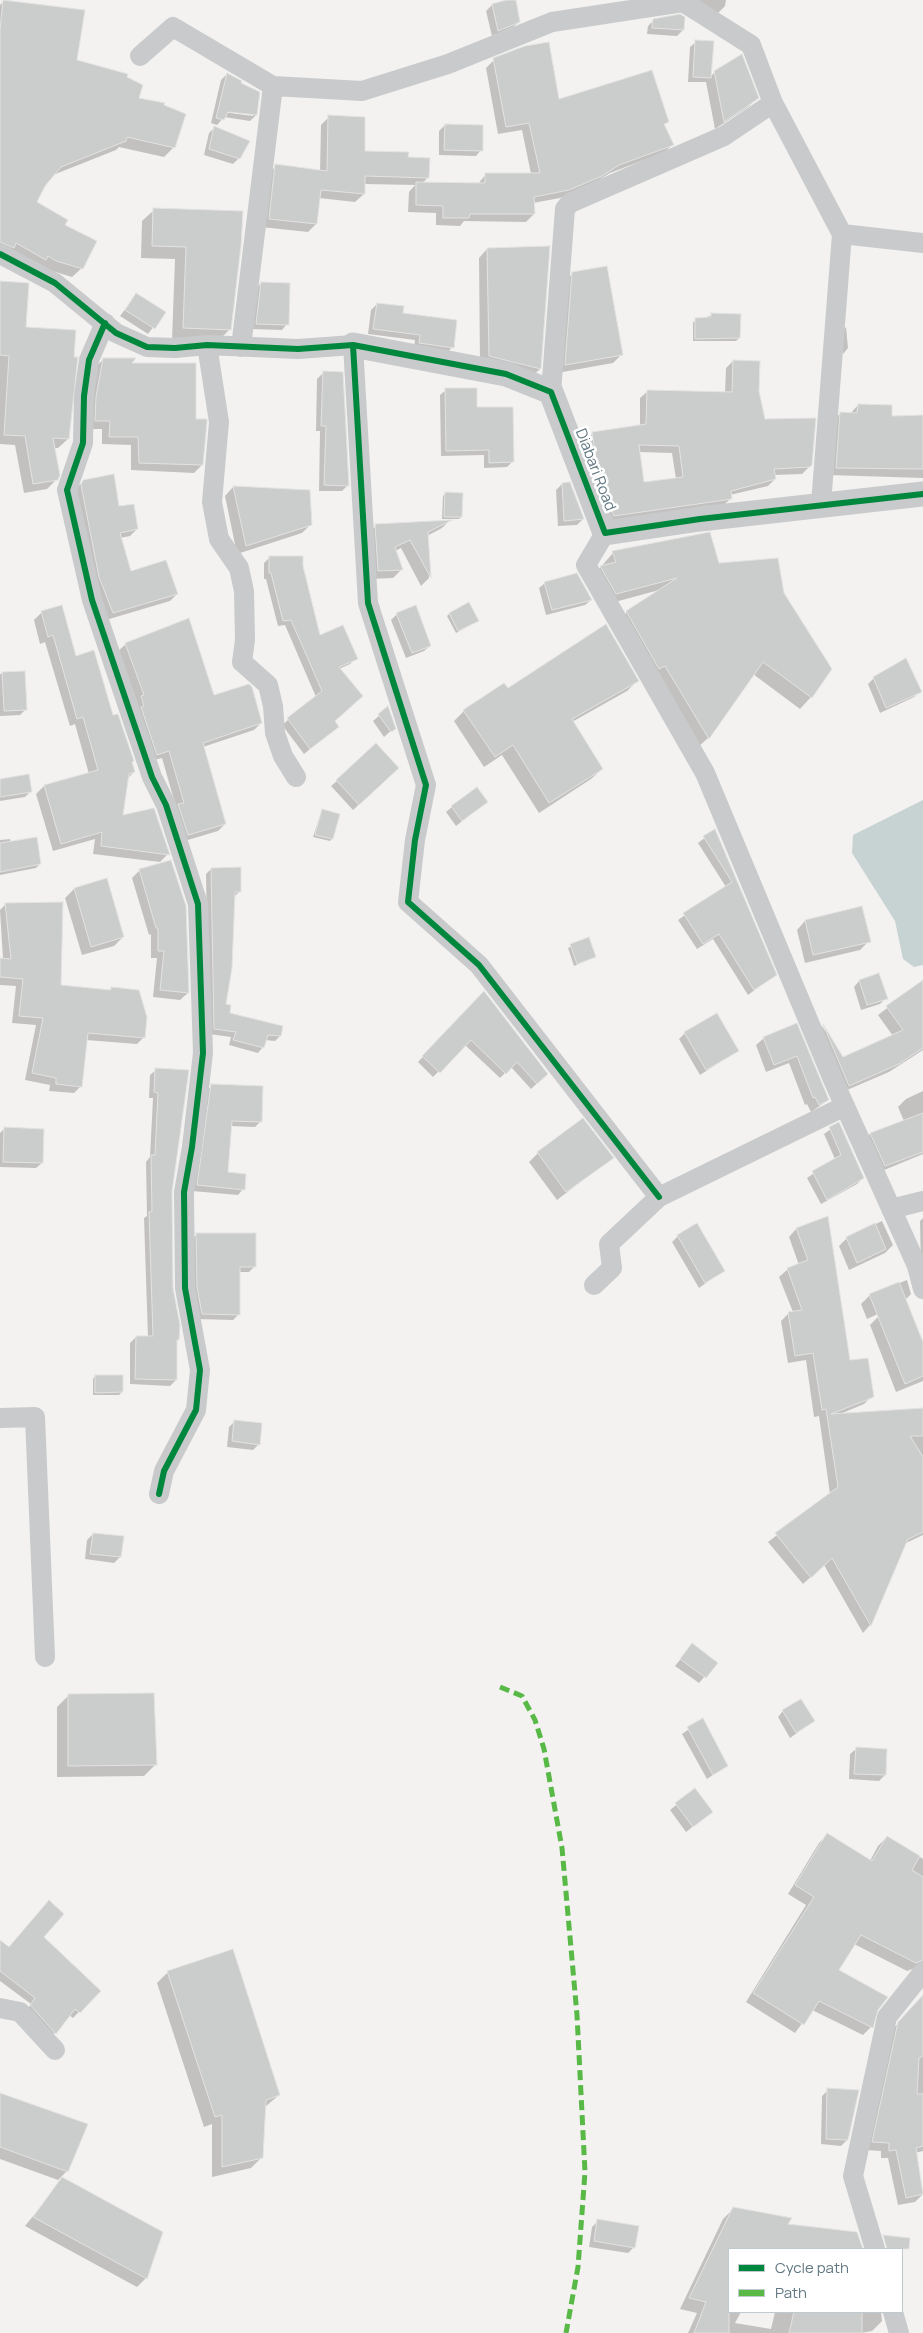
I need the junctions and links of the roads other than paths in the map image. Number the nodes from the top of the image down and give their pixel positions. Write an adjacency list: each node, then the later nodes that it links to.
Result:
1 (140, 56): 2 (street)
2 (273, 86): 3 (street); 10 (street)
3 (773, 103): 4 (street); 11 (street)
4 (842, 234): 5 (street); 13 (street)
5 (923, 243)
6 (0, 254): 7 (street)
7 (105, 323): 8 (street); 23 (street)
8 (207, 345): 10 (street); 15 (street)
9 (353, 345): 10 (street); 11 (street); 17 (street)
10 (241, 347)
11 (551, 392): 14 (street, Diabari Road)
12 (923, 494): 13 (street, Diabari Road)
13 (821, 504): 14 (street, Diabari Road)
14 (605, 533): 16 (street)
15 (296, 777)
16 (845, 1106): 17 (street); 19 (street)
17 (659, 1197): 20 (street)
18 (923, 1201): 19 (street)
19 (891, 1209): 21 (street)
20 (594, 1285)
21 (923, 1289)
22 (0, 1418): 24 (street)
23 (159, 1494)
24 (45, 1657)
25 (923, 1972): 28 (street)
26 (0, 2008): 27 (street)
27 (55, 2050)
28 (875, 2248)
29 (893, 2313): 30 (street)
30 (899, 2333)

